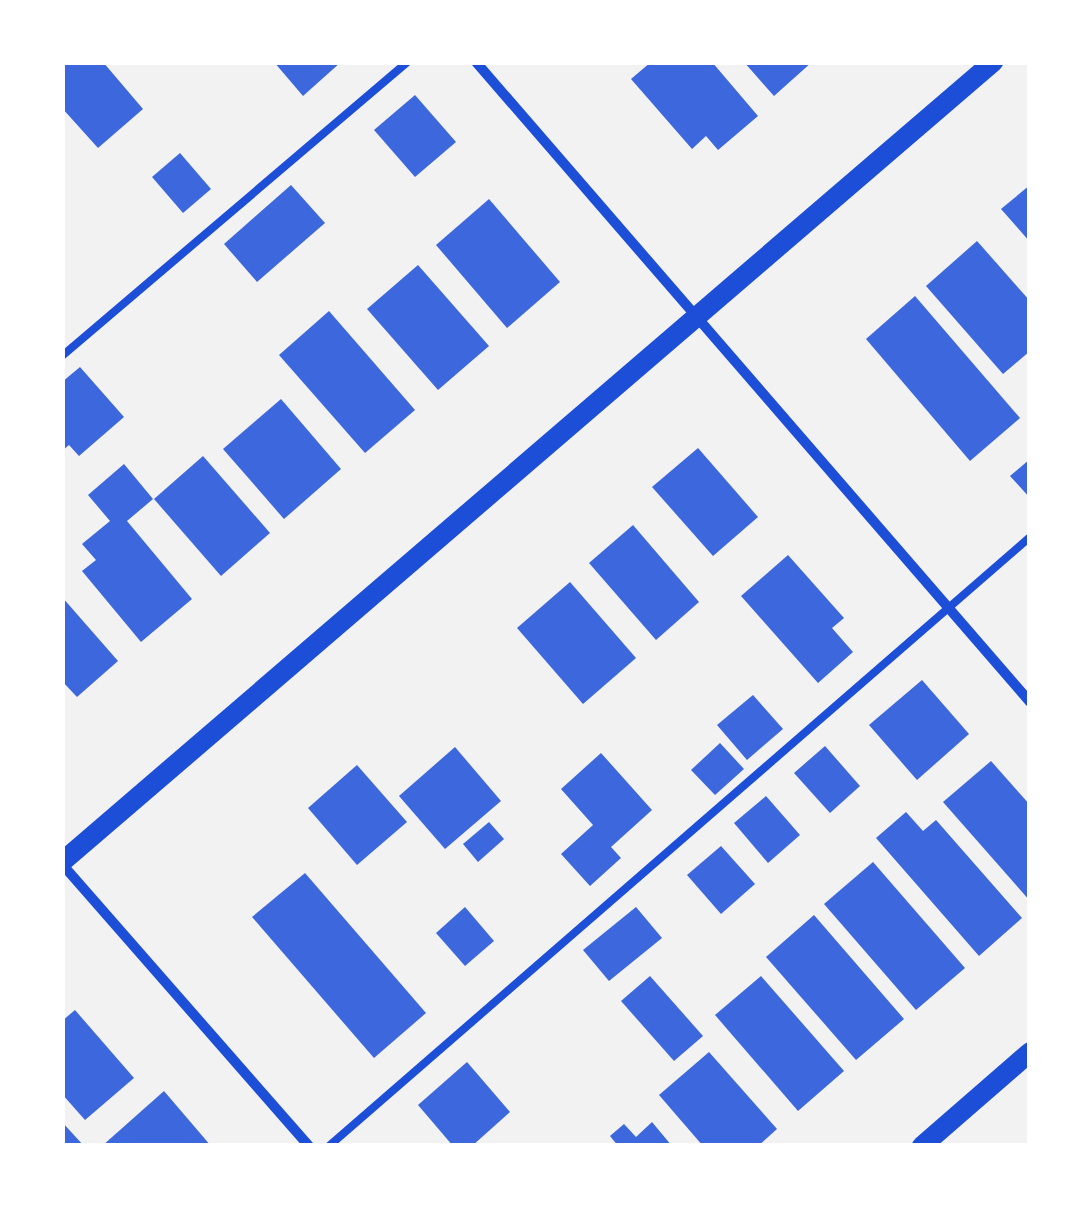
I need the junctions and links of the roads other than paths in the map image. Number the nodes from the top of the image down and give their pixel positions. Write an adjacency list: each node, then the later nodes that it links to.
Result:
1 (407, 62): 5 (lane)
2 (476, 62): 4 (street)
3 (993, 62): 4 (main road)
4 (696, 319): 7 (street); 9 (main road)
5 (62, 356)
6 (1030, 537): 7 (lane)
7 (947, 607): 8 (street); 12 (lane)
8 (1030, 702)
9 (62, 863): 11 (street)
10 (1030, 1052): 13 (main road)
11 (309, 1146)
12 (329, 1146)
13 (922, 1146)

